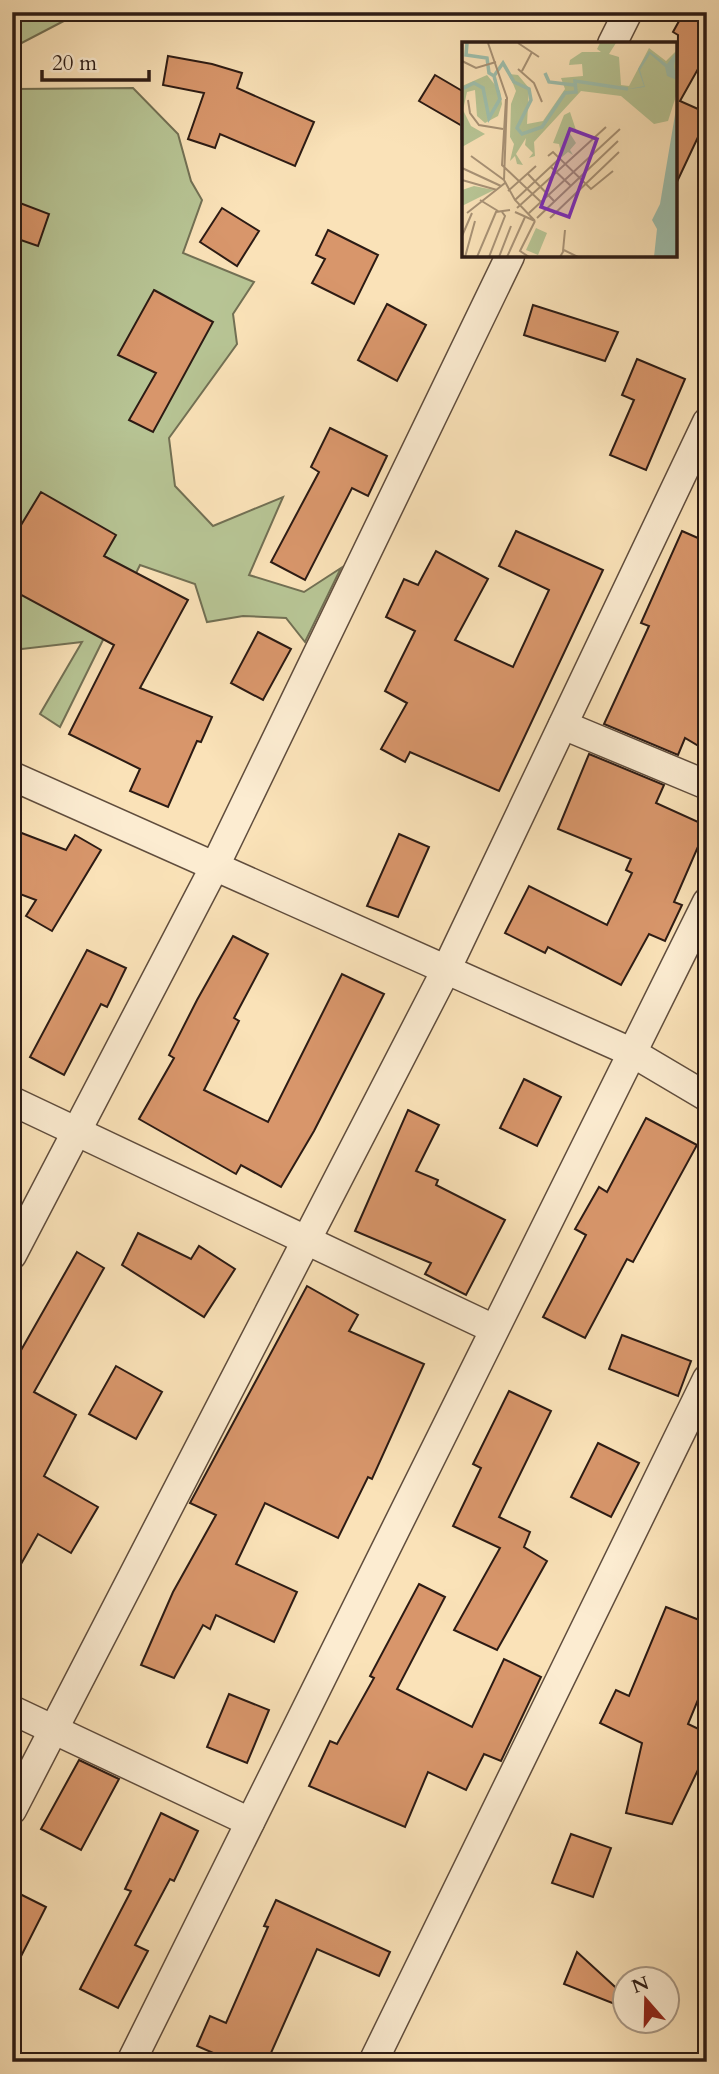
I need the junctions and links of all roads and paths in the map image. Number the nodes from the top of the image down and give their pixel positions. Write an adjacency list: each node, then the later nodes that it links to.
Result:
1 (628, 12): 2 (street)
2 (613, 42)
3 (510, 257): 8 (street)
4 (707, 422): 5 (street)
5 (563, 725): 7 (street); 10 (street)
6 (14, 781): 8 (street)
7 (707, 785)
8 (215, 866): 10 (street); 14 (street)
9 (707, 902): 11 (street)
10 (447, 968): 11 (street); 15 (street)
11 (631, 1052): 12 (street); 17 (street)
12 (707, 1097)
13 (12, 1101): 14 (street)
14 (77, 1131): 15 (street); 16 (street)
15 (307, 1239): 17 (street); 20 (street)
16 (12, 1255)
17 (494, 1329): 22 (street)
18 (707, 1379): 24 (street)
19 (12, 1710): 20 (street)
20 (54, 1730): 21 (street); 22 (street)
21 (12, 1810)
22 (250, 1822): 23 (street)
23 (131, 2062)
24 (373, 2062)

